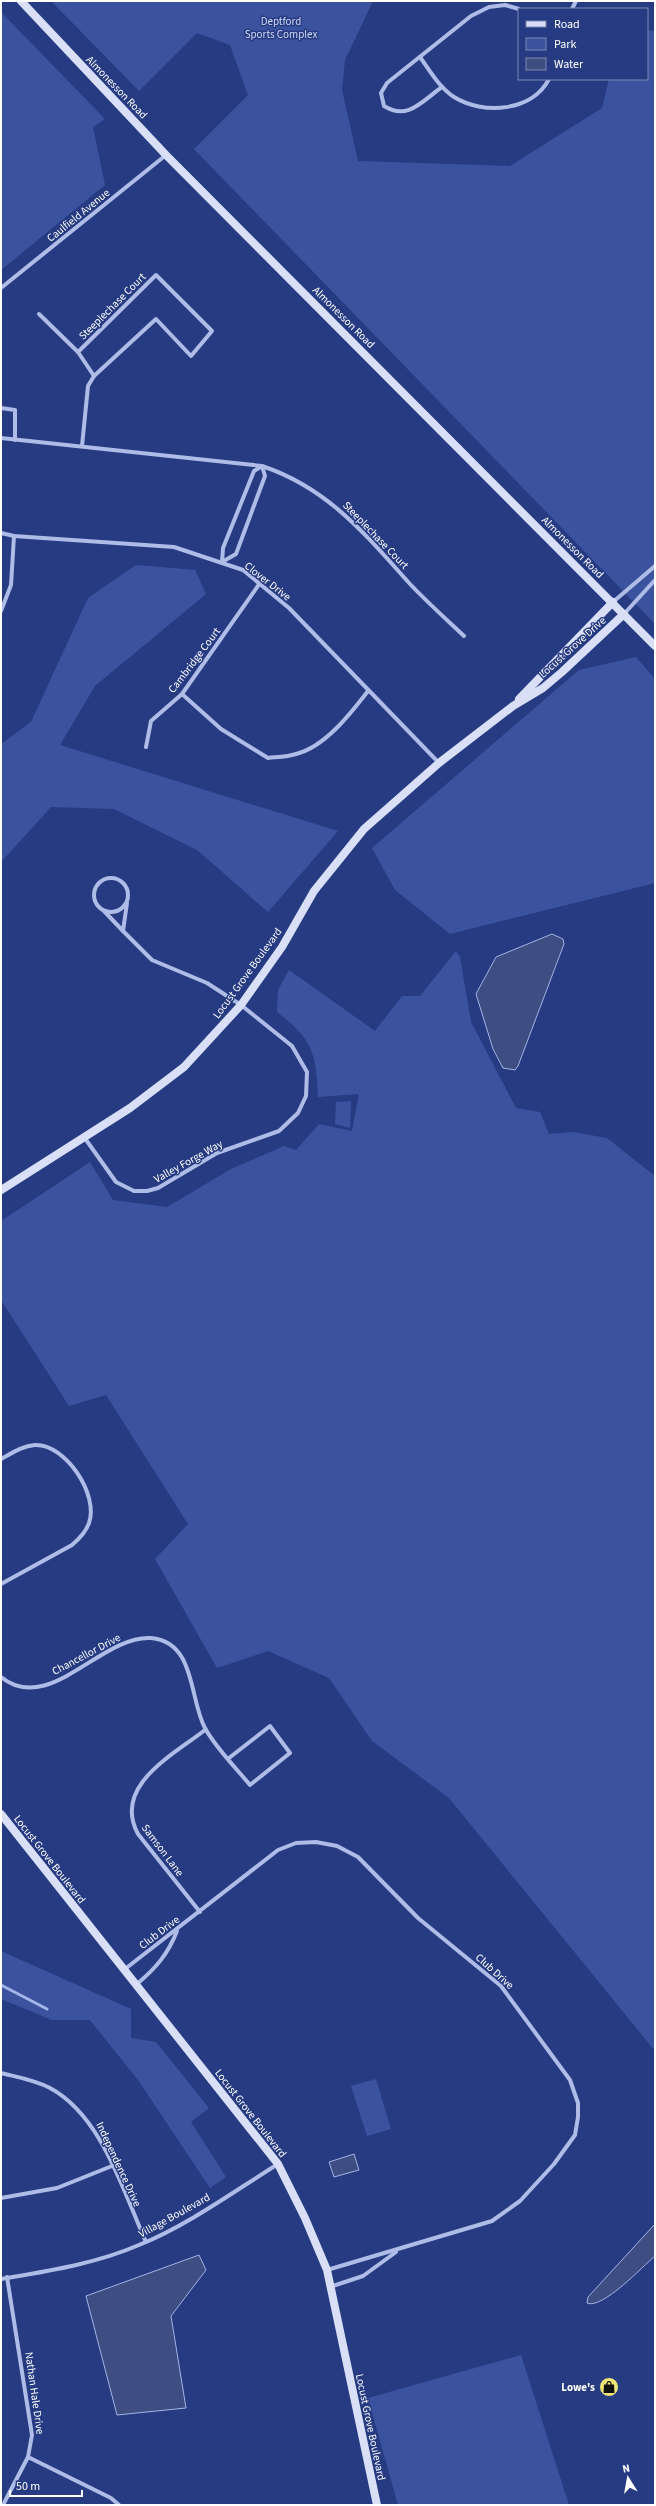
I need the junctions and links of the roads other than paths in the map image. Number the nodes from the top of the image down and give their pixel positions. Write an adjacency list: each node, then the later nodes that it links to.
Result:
1 (21, 1): 6 (street, Almonesson Road)
2 (518, 9): 3 (street)
3 (420, 57): 5 (street); 5 (street)
4 (548, 80): 5 (street)
5 (442, 87)
6 (166, 155): 7 (street, Caulfield Avenue); 22 (street, Almonesson Road)
7 (1, 288)
8 (39, 314): 9 (street, Steeplechase Court)
9 (78, 352): 10 (street, Steeplechase Court); 10 (street, Steeplechase Court)
10 (94, 376): 14 (street, Steeplechase Court)
11 (1, 408): 13 (street)
12 (1, 438): 13 (street, Steeplechase Court)
13 (15, 440): 14 (street, Steeplechase Court)
14 (82, 446): 15 (street, Steeplechase Court)
15 (262, 466): 18 (street); 18 (street); 25 (street, Steeplechase Court)
16 (1, 532): 17 (street, Clover Drive)
17 (14, 536): 18 (street, Clover Drive); 23 (street)
18 (222, 562): 21 (street, Clover Drive)
19 (655, 566): 22 (street)
20 (655, 580): 24 (street)
21 (260, 583): 27 (street, Clover Drive); 28 (street, Cambridge Court)
22 (613, 602): 24 (street, Almonesson Road); 29 (street, Locust Grove Drive)
23 (1, 612)
24 (624, 614): 26 (street, Almonesson Road); 29 (street, Locust Grove Drive)
25 (464, 636)
26 (655, 646)
27 (368, 691): 28 (street); 31 (street, Clover Drive)
28 (182, 694): 30 (street, Cambridge Court)
29 (513, 706): 31 (street, Locust Grove Drive)
30 (146, 747)
31 (439, 762): 35 (street, Locust Grove Boulevard)
32 (127, 902): 33 (street); 33 (street); 34 (street)
33 (102, 910): 34 (street, Valley Forge Way)
34 (123, 931): 35 (street, Valley Forge Way)
35 (241, 1005): 36 (street, Locust Grove Boulevard); 36 (street, Valley Forge Way)
36 (84, 1137): 37 (street, Locust Grove Boulevard)
37 (1, 1190)
38 (1, 1458): 39 (street)
39 (1, 1584)
40 (1, 1677): 41 (street, Chancellor Drive)
41 (205, 1730): 42 (street, Chancellor Drive); 44 (street, Samson Lane)
42 (229, 1758): 42 (street, Chancellor Drive)
43 (1, 1814): 46 (street, Locust Grove Boulevard)
44 (200, 1912): 45 (street, Club Drive); 53 (street, Club Drive)
45 (178, 1930): 46 (street, Club Drive); 47 (street)
46 (125, 1969): 47 (street, Locust Grove Boulevard)
47 (137, 1984): 49 (street, Locust Grove Boulevard)
48 (1, 2073): 50 (street, Independence Drive)
49 (278, 2164): 52 (street, Village Boulevard); 54 (street, Locust Grove Boulevard)
50 (112, 2166): 51 (street); 52 (street, Independence Drive)
51 (1, 2198)
52 (146, 2242): 55 (street, Village Boulevard)
53 (399, 2250): 54 (street, Club Drive); 57 (street)
54 (326, 2270): 57 (street, Locust Grove Boulevard)
55 (7, 2278): 56 (street, Village Boulevard); 58 (street, Nathan Hale Drive)
56 (1, 2279)
57 (330, 2287): 61 (street, Locust Grove Boulevard)
58 (28, 2457): 59 (street, Nathan Hale Drive); 60 (street)
59 (3, 2505)
60 (119, 2505)
61 (377, 2505)

